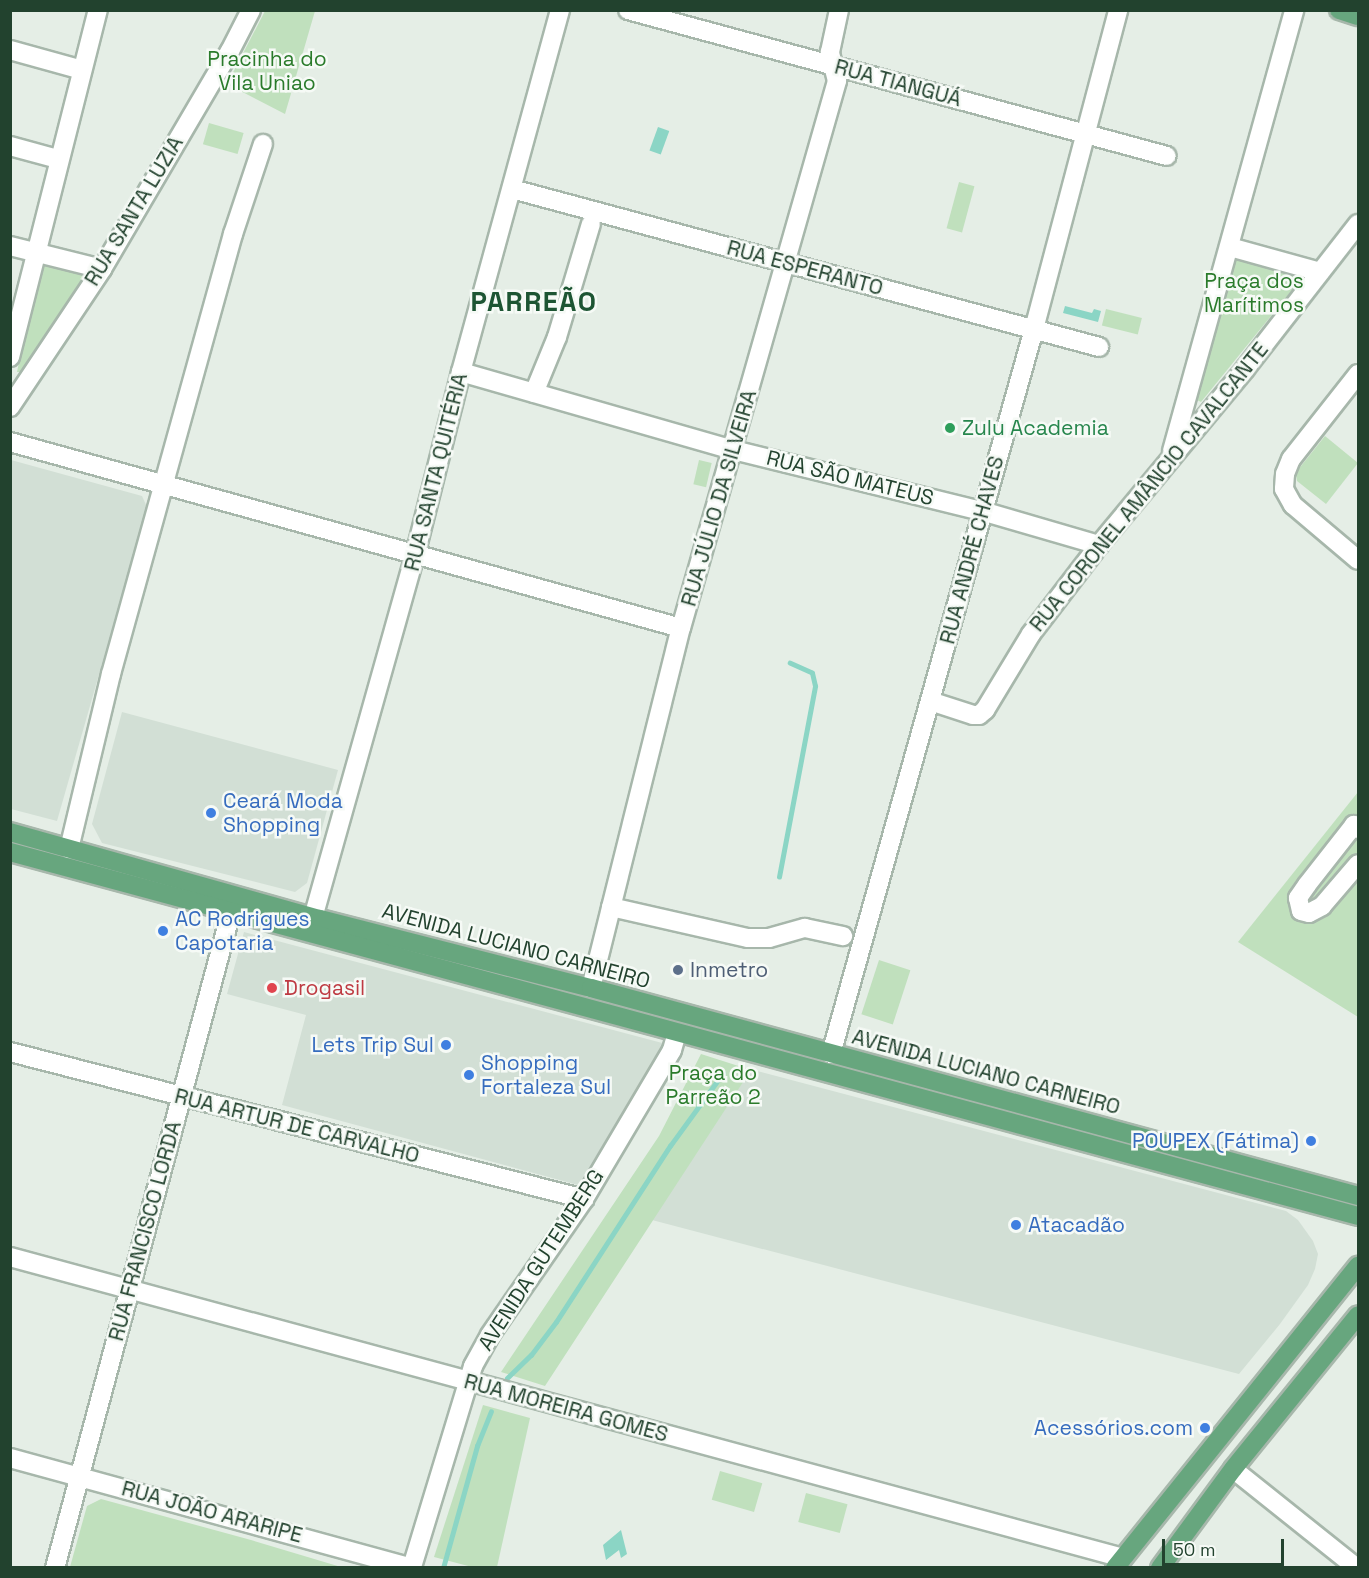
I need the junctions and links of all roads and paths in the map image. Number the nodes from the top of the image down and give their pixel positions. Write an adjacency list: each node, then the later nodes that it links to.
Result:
1 (98, 10): 12 (street)
2 (250, 10): 25 (street, RUA SANTA LUZIA)
3 (560, 10): 18 (street, RUA SANTA QUITÉRIA)
4 (628, 10): 11 (street, RUA TIANGUÁ)
5 (839, 10): 11 (street, RUA JÚLIO DA SILVEIRA)
6 (1118, 10): 13 (street, RUA ANDRÉ CHAVES)
7 (1294, 10): 22 (street)
8 (1339, 10): 9 (main road)
9 (1359, 16)
10 (10, 50): 12 (street)
11 (832, 65): 13 (street, RUA TIANGUÁ); 24 (street, RUA JÚLIO DA SILVEIRA)
12 (82, 70): 17 (street)
13 (1087, 134): 16 (street, RUA TIANGUÁ); 27 (street, RUA ANDRÉ CHAVES)
14 (263, 144): 37 (street)
15 (10, 146): 17 (street)
16 (1167, 156)
17 (58, 159): 23 (street)
18 (512, 189): 24 (street, RUA ESPERANTO); 30 (street, RUA SANTA QUITÉRIA)
19 (591, 224): 32 (street)
20 (1359, 224): 26 (street, RUA CORONEL AMÂNCIO CAVALCANTE)
21 (10, 246): 23 (street)
22 (1230, 247): 26 (street); 36 (street)
23 (36, 253): 25 (street); 29 (street)
24 (786, 263): 27 (street, RUA ESPERANTO); 35 (street, RUA JÚLIO DA SILVEIRA)
25 (102, 269): 33 (street, RUA SANTA LUZIA)
26 (1320, 272): 36 (street, RUA CORONEL AMÂNCIO CAVALCANTE)
27 (1034, 329): 28 (street, RUA ESPERANTO); 38 (street, RUA ANDRÉ CHAVES)
28 (1099, 347)
29 (10, 357)
30 (461, 372): 32 (street, RUA SÃO MATEUS); 40 (street, RUA SANTA QUITÉRIA)
31 (1359, 374): 41 (street)
32 (534, 393): 35 (street, RUA SÃO MATEUS)
33 (10, 407)
34 (10, 442): 37 (street)
35 (733, 450): 38 (street, RUA SÃO MATEUS); 42 (street, RUA JÚLIO DA SILVEIRA)
36 (1169, 460): 39 (street, RUA CORONEL AMÂNCIO CAVALCANTE)
37 (165, 484): 40 (street); 46 (street)
38 (982, 511): 39 (street, RUA SÃO MATEUS); 43 (street, RUA ANDRÉ CHAVES)
39 (1099, 545): 43 (street, RUA CORONEL AMÂNCIO CAVALCANTE)
40 (415, 555): 42 (street); 51 (street, RUA SANTA QUITÉRIA)
41 (1359, 560)
42 (681, 628): 50 (street, RUA JÚLIO DA SILVEIRA)
43 (930, 700): 56 (street, RUA ANDRÉ CHAVES)
44 (1359, 829): 48 (street)
45 (10, 832): 46 (main road, AVENIDA LUCIANO CARNEIRO)
46 (69, 849): 49 (main road, AVENIDA LUCIANO CARNEIRO)
47 (10, 852): 49 (main road, AVENIDA LUCIANO CARNEIRO)
48 (1359, 864)
49 (234, 904): 51 (main road, AVENIDA LUCIANO CARNEIRO); 57 (street, RUA FRANCISCO LORDA)
50 (611, 907): 52 (street); 53 (street, RUA JÚLIO DA SILVEIRA)
51 (311, 925): 53 (main road, AVENIDA LUCIANO CARNEIRO); 54 (main road, AVENIDA LUCIANO CARNEIRO)
52 (843, 936)
53 (591, 988): 56 (main road, AVENIDA LUCIANO CARNEIRO)
54 (677, 1033): 59 (street, AVENIDA GUTEMBERG); 60 (main road, AVENIDA LUCIANO CARNEIRO)
55 (10, 1052): 57 (street, RUA ARTUR DE CARVALHO)
56 (831, 1054): 58 (main road, AVENIDA LUCIANO CARNEIRO)
57 (180, 1097): 59 (street, RUA ARTUR DE CARVALHO); 63 (street, RUA FRANCISCO LORDA)
58 (1359, 1196)
59 (584, 1198): 65 (street, AVENIDA GUTEMBERG)
60 (1359, 1216)
61 (10, 1257): 63 (street, RUA MOREIRA GOMES)
62 (1359, 1266): 69 (main road)
63 (129, 1288): 65 (street, RUA MOREIRA GOMES); 68 (street, RUA FRANCISCO LORDA)
64 (1359, 1315): 67 (main road)
65 (466, 1380): 69 (street, RUA MOREIRA GOMES); 71 (street, AVENIDA GUTEMBERG)
66 (10, 1458): 68 (street, RUA JOÃO ARARIPE)
67 (1233, 1469): 72 (main road); 73 (street)
68 (80, 1476): 70 (street, RUA FRANCISCO LORDA); 71 (street, RUA JOÃO ARARIPE)
69 (1119, 1563)
70 (55, 1568)
71 (412, 1568)
72 (1160, 1568)
73 (1357, 1568)

